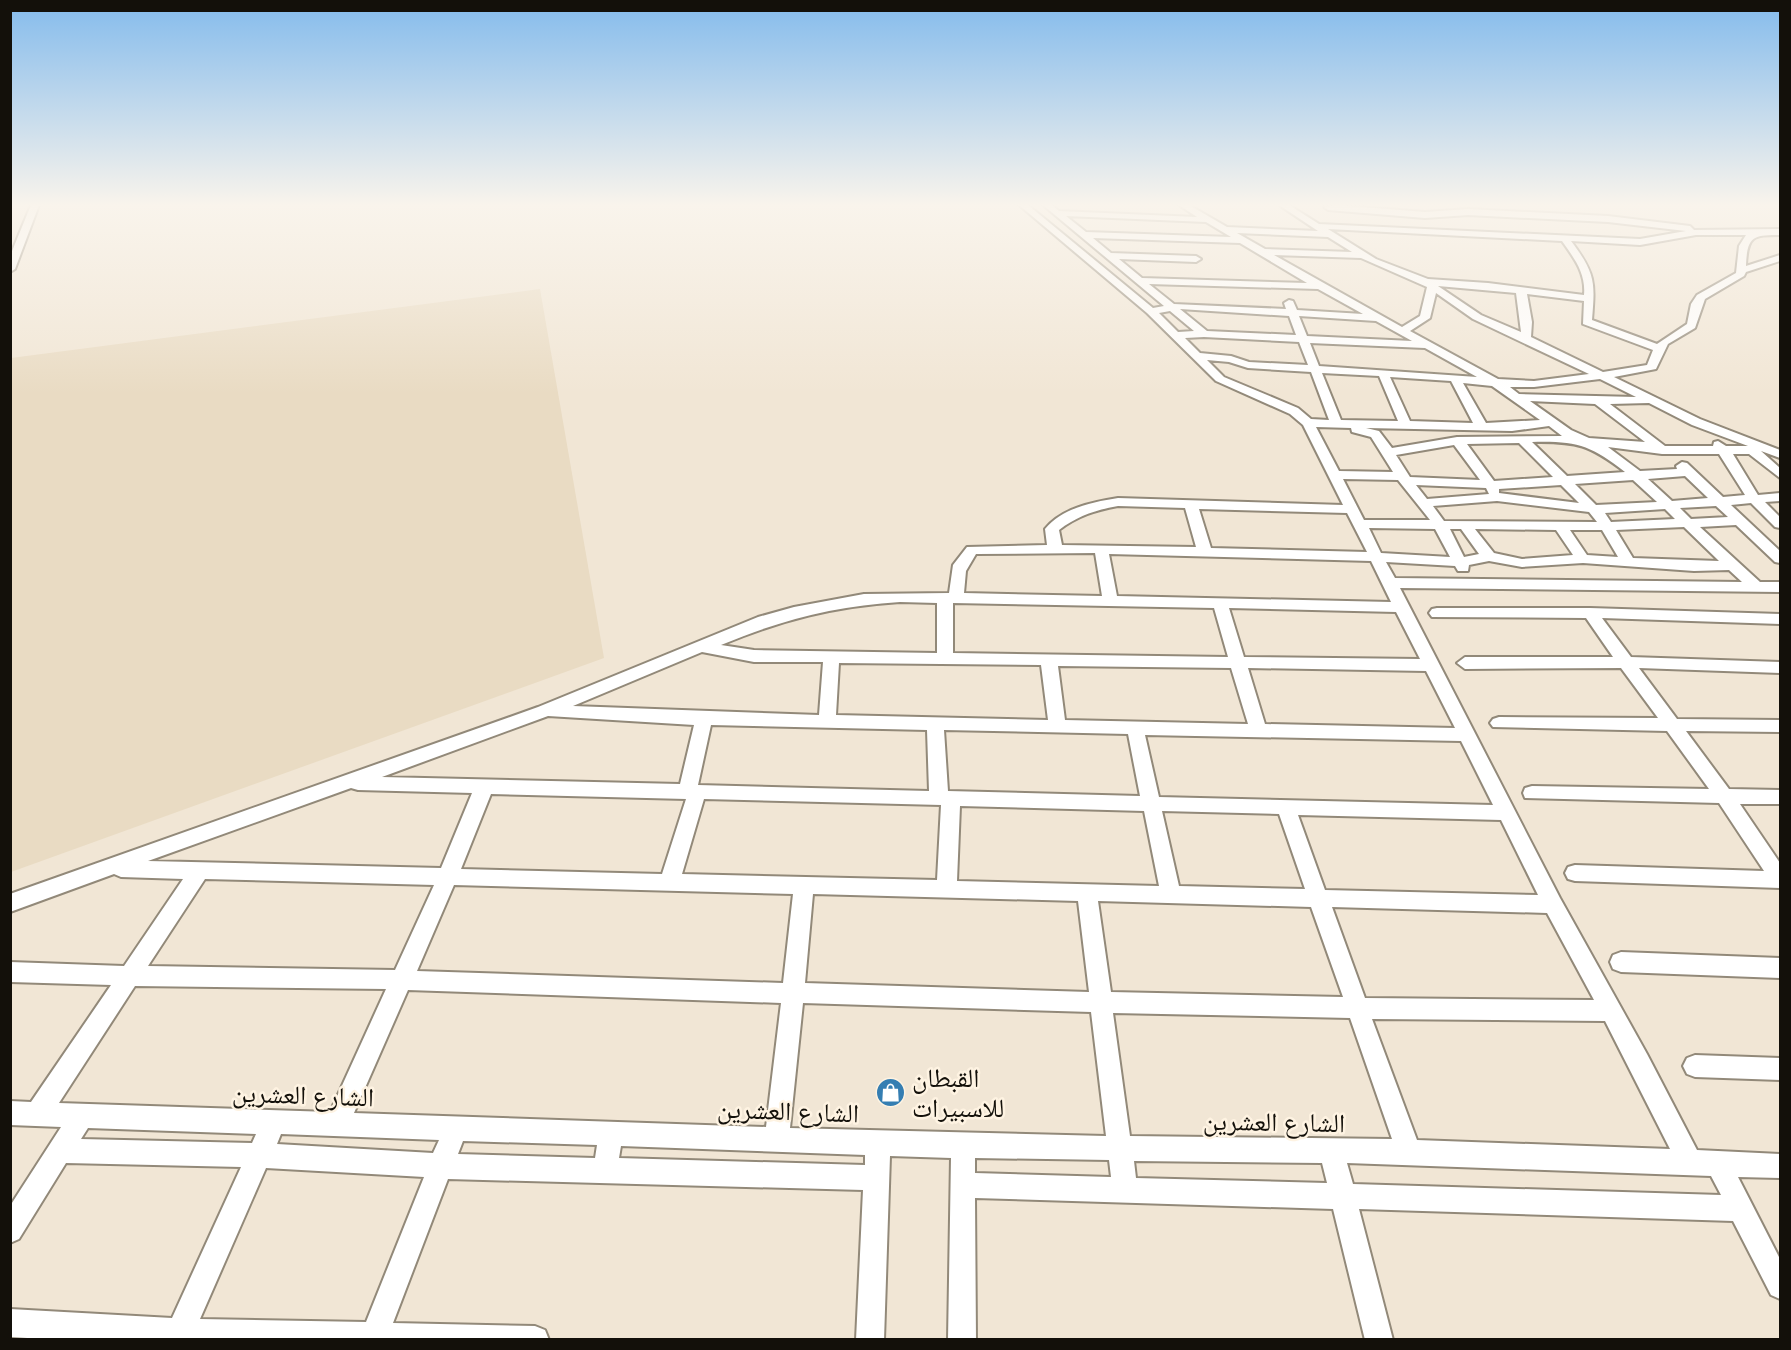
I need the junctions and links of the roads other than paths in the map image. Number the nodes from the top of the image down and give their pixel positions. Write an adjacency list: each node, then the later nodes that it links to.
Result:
1 (1099, 268): 18 (street)
2 (1124, 268): 9 (street)
3 (1198, 268): 10 (street)
4 (1291, 268): 12 (street)
5 (1392, 268): 13 (street)
6 (1584, 268): 15 (street)
7 (1748, 268): 8 (street)
8 (1742, 270): 27 (street)
9 (1140, 281): 10 (street); 16 (street)
10 (1202, 282): 11 (street); 17 (street)
11 (1295, 285): 12 (street); 19 (street)
12 (1320, 285): 20 (street)
13 (1429, 285): 14 (street); 21 (street); 25 (street)
14 (1521, 291): 15 (street); 25 (street)
15 (1591, 299): 27 (street)
16 (1173, 306): 17 (street); 18 (street); 22 (street)
17 (1211, 307): 19 (street)
18 (1151, 311): 23 (street)
19 (1292, 311): 20 (street); 24 (street)
20 (1382, 318): 21 (street)
21 (1404, 330): 26 (street)
22 (1204, 334): 23 (street); 24 (street)
23 (1177, 335): 28 (street)
24 (1304, 338): 26 (street); 30 (street)
25 (1526, 338): 32 (street)
26 (1428, 345): 34 (street)
27 (1659, 348): 32 (street)
28 (1200, 356): 29 (street); 35 (street)
29 (1248, 365): 30 (street); 35 (street)
30 (1315, 368): 31 (street); 39 (street)
31 (1383, 373): 33 (street); 42 (street)
32 (1597, 375): 34 (street); 37 (street)
33 (1455, 378): 34 (street); 43 (street)
34 (1496, 383): 36 (street)
35 (1243, 390): 41 (street)
36 (1515, 397): 38 (street); 40 (street)
37 (1648, 399): 38 (street); 44 (street)
38 (1598, 401): 48 (street)
39 (1340, 422): 41 (street); 42 (street); 52 (street)
40 (1550, 422): 43 (street); 47 (street)
41 (1308, 423): 57 (street)
42 (1405, 424): 43 (street)
43 (1482, 427)
44 (1717, 432): 49 (street); 51 (street)
45 (1521, 438): 46 (street); 47 (street); 59 (street)
46 (1457, 441): 52 (street); 60 (street)
47 (1589, 441): 48 (street); 55 (street)
48 (1662, 450): 49 (street); 54 (street)
49 (1724, 450): 50 (street); 62 (street)
50 (1752, 450): 51 (street); 56 (street)
51 (1767, 450): 53 (street)
52 (1390, 452): 58 (street)
53 (1780, 454)
54 (1688, 472): 55 (street); 63 (street)
55 (1635, 474): 59 (street); 66 (street)
56 (1780, 474)
57 (1333, 475): 58 (street); 68 (street)
58 (1404, 479): 60 (street); 64 (street)
59 (1565, 481): 60 (street); 67 (street)
60 (1494, 491): 64 (street); 67 (street)
61 (1780, 497): 62 (street)
62 (1754, 499): 63 (street); 71 (street)
63 (1720, 501): 66 (street); 69 (street)
64 (1422, 503): 70 (street)
65 (1191, 504): 68 (street); 76 (street); 78 (street)
66 (1668, 505): 67 (street); 73 (street)
67 (1594, 509): 75 (street)
68 (1355, 517): 70 (street); 79 (street)
69 (1741, 521): 73 (street); 82 (street)
70 (1440, 524): 72 (street); 83 (street)
71 (1780, 524)
72 (1467, 525): 74 (street); 80 (street)
73 (1690, 525): 75 (street); 85 (street)
74 (1560, 526): 75 (street); 81 (street)
75 (1608, 526): 84 (street)
76 (1055, 549): 77 (street); 90 (street)
77 (1101, 549): 78 (street); 91 (street)
78 (1205, 552): 79 (street)
79 (1376, 557): 83 (street); 87 (street)
80 (1489, 557): 81 (street); 83 (street)
81 (1583, 559): 84 (street)
82 (1780, 559)
83 (1460, 562): 86 (street)
84 (1629, 562): 85 (street)
85 (1731, 565): 88 (street)
86 (1470, 582): 87 (street); 88 (street)
87 (1391, 583): 93 (street)
88 (1756, 587): 89 (street)
89 (1780, 587)
90 (951, 598): 91 (street); 97 (street); 99 (street)
91 (1110, 601): 92 (street)
92 (1220, 603): 93 (street); 102 (street)
93 (1403, 607): 104 (street)
94 (1437, 613): 95 (street)
95 (1590, 613): 96 (street); 101 (street)
96 (1780, 619)
97 (702, 647): 98 (street); 106 (street)
98 (831, 657): 99 (street); 108 (street)
99 (945, 658): 100 (street)
100 (1048, 660): 102 (street); 111 (street)
101 (1627, 662): 103 (street); 105 (street); 112 (street)
102 (1240, 663): 104 (street); 115 (street)
103 (1464, 663)
104 (1431, 665): 116 (street)
105 (1780, 667)
106 (544, 711): 107 (street); 117 (street)
107 (704, 719): 108 (street); 119 (street)
108 (827, 721): 110 (street)
109 (1499, 723): 112 (street)
110 (935, 724): 111 (street); 123 (street)
111 (1057, 726): 114 (street)
112 (1671, 726): 113 (street); 121 (street)
113 (1780, 726)
114 (1135, 728): 115 (street); 124 (street)
115 (1258, 730): 116 (street)
116 (1467, 735): 126 (street)
117 (351, 782): 118 (street); 127 (street)
118 (484, 787): 119 (street); 130 (street)
119 (692, 792): 123 (street); 132 (street)
120 (1532, 793): 121 (street)
121 (1725, 797): 122 (street); 131 (street)
122 (1780, 797)
123 (945, 798): 124 (street); 134 (street)
124 (1152, 802): 125 (street); 136 (street)
125 (1285, 806): 126 (street); 137 (street)
126 (1508, 813): 139 (street)
127 (108, 869): 128 (street); 138 (street)
128 (200, 870): 130 (street); 143 (street)
129 (1575, 873): 131 (street)
130 (447, 879): 132 (street); 144 (street)
131 (1780, 880)
132 (669, 884): 133 (street)
133 (804, 887): 134 (street); 145 (street)
134 (946, 890): 135 (street)
135 (1087, 893): 136 (street); 146 (street)
136 (1171, 894): 137 (street)
137 (1320, 900): 139 (street); 147 (street)
138 (10, 903)
139 (1553, 904): 148 (street)
140 (1621, 962): 141 (street)
141 (1780, 968)
142 (10, 972): 143 (street)
143 (126, 977): 144 (street); 152 (street)
144 (400, 980): 145 (street); 155 (street)
145 (793, 995): 146 (street); 158 (street)
146 (1099, 1003): 147 (street); 161 (street)
147 (1356, 1010): 148 (street); 164 (street)
148 (1610, 1011): 166 (street)
149 (1695, 1066): 150 (street)
150 (1780, 1069)
151 (10, 1113): 152 (street, الشارع العشرين)
152 (38, 1113): 153 (street, الشارع العشرين)
153 (82, 1115): 154 (street, الشارع العشرين); 162 (street)
154 (274, 1122): 155 (street, الشارع العشرين); 165 (street)
155 (336, 1125): 156 (street, الشارع العشرين)
156 (455, 1129): 157 (street, الشارع العشرين); 168 (street)
157 (611, 1133): 158 (street, الشارع العشرين); 170 (street)
158 (777, 1139): 159 (street, الشارع العشرين)
159 (878, 1142): 160 (street, الشارع العشرين); 171 (street)
160 (963, 1146): 161 (street, الشارع العشرين); 172 (street)
161 (1121, 1147): 163 (street, الشارع العشرين); 173 (street)
162 (60, 1151): 165 (street); 176 (street)
163 (1332, 1152): 164 (street, الشارع العشرين); 174 (street)
164 (1409, 1152): 166 (street, الشارع العشرين)
165 (260, 1155): 168 (street); 179 (street)
166 (1690, 1163): 167 (street, الشارع العشرين)
167 (1719, 1165): 169 (street, الشارع العشرين); 175 (street)
168 (440, 1166): 170 (street); 180 (street)
169 (1780, 1166)
170 (605, 1170): 171 (street)
171 (875, 1178): 182 (street)
172 (963, 1185): 173 (street); 183 (street)
173 (1125, 1189): 174 (street)
174 (1341, 1194): 175 (street); 184 (street)
175 (1738, 1208): 177 (street)
176 (10, 1230)
177 (1780, 1286)
178 (10, 1323): 179 (street)
179 (180, 1332): 180 (street)
180 (373, 1338): 181 (street)
181 (535, 1340)
182 (870, 1340)
183 (962, 1340)
184 (1379, 1340)

